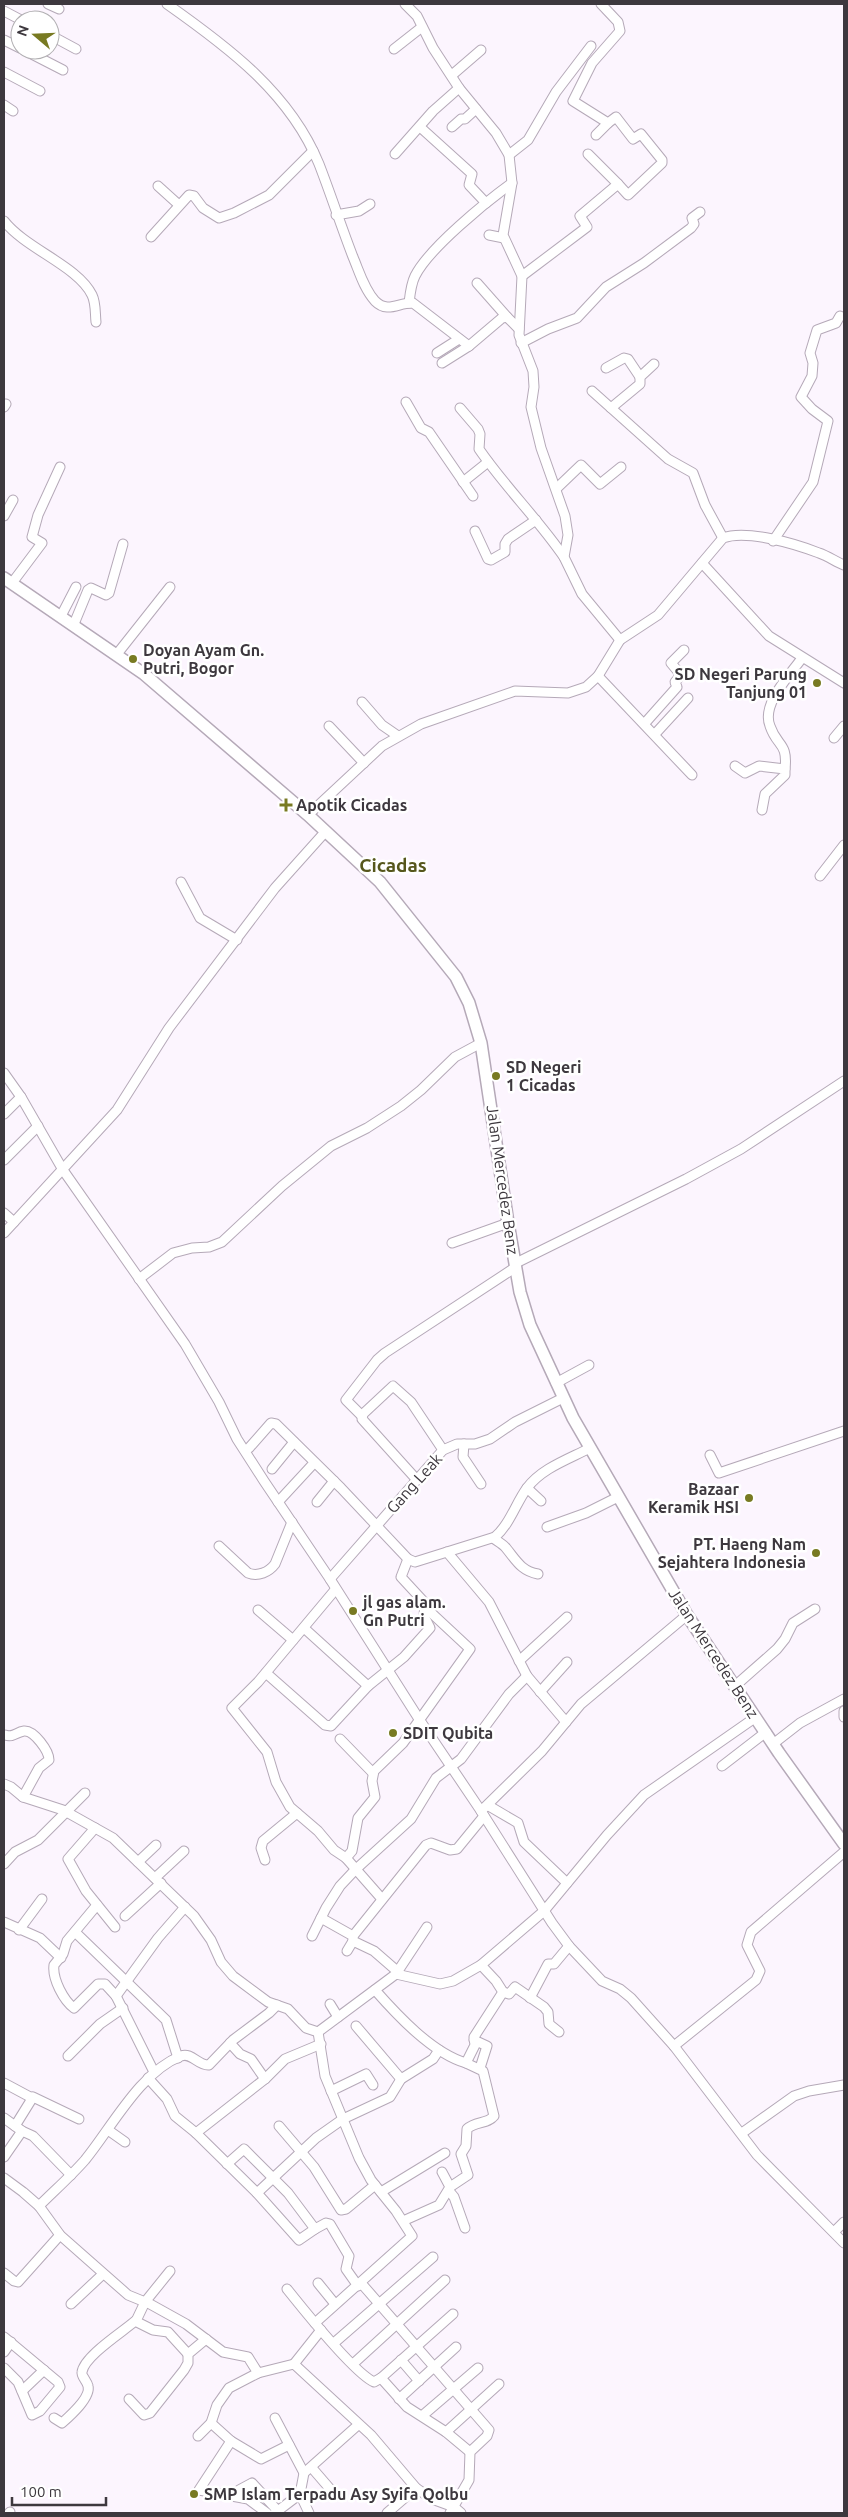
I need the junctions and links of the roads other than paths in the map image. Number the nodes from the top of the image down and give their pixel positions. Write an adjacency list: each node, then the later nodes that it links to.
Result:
1 (48, 4): 5 (street)
2 (167, 4): 25 (street)
3 (405, 4): 6 (street)
4 (600, 4): 21 (street)
5 (58, 9)
6 (422, 28): 10 (street); 15 (street)
7 (60, 41): 9 (street)
8 (591, 46): 28 (street)
9 (76, 49)
10 (394, 49)
11 (481, 50): 15 (street)
12 (44, 60): 13 (street)
13 (63, 70)
14 (4, 72): 17 (street)
15 (452, 76): 16 (street)
16 (459, 88): 19 (street); 22 (street)
17 (40, 91)
18 (4, 105): 20 (street)
19 (476, 108): 23 (street); 28 (street)
20 (13, 110)
21 (608, 123): 24 (street); 30 (street)
22 (420, 127): 26 (street); 32 (street)
23 (452, 127)
24 (596, 135)
25 (313, 151): 34 (street); 36 (street)
26 (395, 154)
27 (588, 154): 30 (street)
28 (509, 156): 29 (street)
29 (512, 183): 32 (street); 40 (street)
30 (618, 184): 41 (street)
31 (158, 186): 34 (street)
32 (486, 203): 43 (street)
33 (370, 204): 36 (street)
34 (179, 205): 39 (street)
35 (700, 212): 49 (street)
36 (336, 215): 43 (street)
37 (4, 221): 46 (street)
38 (489, 235): 40 (street)
39 (151, 237)
40 (504, 238): 41 (street)
41 (522, 276): 47 (street)
42 (477, 283): 45 (street)
43 (409, 303): 48 (street)
44 (840, 316): 71 (street)
45 (507, 317): 47 (street); 50 (street)
46 (96, 322)
47 (519, 329): 49 (street)
48 (459, 340): 50 (street); 51 (street)
49 (521, 343): 64 (street)
50 (469, 346): 52 (street)
51 (437, 353)
52 (442, 363)
53 (654, 364): 55 (street)
54 (606, 368): 55 (street)
55 (640, 377): 59 (street)
56 (592, 391): 59 (street)
57 (406, 402): 63 (street)
58 (460, 408): 60 (street)
59 (611, 408): 70 (street)
60 (488, 462): 63 (street); 68 (street)
61 (60, 467): 76 (street)
62 (620, 467): 64 (street)
63 (462, 482): 65 (street)
64 (557, 488): 73 (street)
65 (473, 496)
66 (13, 500): 67 (street)
67 (4, 516)
68 (536, 520): 69 (street); 73 (street)
69 (475, 531)
70 (724, 538): 71 (street); 74 (street)
71 (773, 540): 75 (street)
72 (123, 544): 78 (street)
73 (564, 557): 81 (street)
74 (702, 564): 81 (street); 84 (street)
75 (844, 566)
76 (8, 580): 79 (main road, Jalan Mercedez Benz)
77 (170, 587): 83 (street)
78 (83, 598): 79 (street); 80 (street)
79 (61, 616): 80 (main road, Jalan Mercedez Benz)
80 (74, 624): 83 (main road, Jalan Mercedez Benz)
81 (620, 640): 85 (street)
82 (684, 650): 89 (street)
83 (117, 654): 100 (main road, Jalan Mercedez Benz)
84 (802, 658): 86 (street); 97 (street)
85 (598, 676): 89 (street); 93 (street)
86 (844, 683)
87 (688, 698): 92 (street)
88 (362, 702): 93 (street)
89 (645, 723): 92 (street)
90 (330, 726): 95 (street)
91 (844, 726): 94 (street)
92 (655, 734): 98 (street)
93 (398, 736): 95 (street)
94 (834, 738)
95 (364, 763): 100 (street)
96 (735, 766): 97 (street)
97 (785, 769): 99 (street)
98 (692, 775)
99 (762, 810)
100 (308, 815): 101 (main road, Jalan Mercedez Benz)
101 (326, 832): 105 (street); 106 (main road, Jalan Mercedez Benz)
102 (844, 845): 103 (street)
103 (820, 876)
104 (182, 882): 105 (street)
105 (237, 940): 113 (street)
106 (481, 1043): 116 (main road, Jalan Mercedez Benz); 120 (street)
107 (4, 1073): 109 (street)
108 (844, 1081): 119 (street)
109 (21, 1097): 110 (street); 111 (street)
110 (4, 1114)
111 (38, 1126): 112 (street); 113 (street)
112 (4, 1160)
113 (63, 1170): 115 (street); 120 (street)
114 (4, 1213): 115 (street)
115 (14, 1222): 117 (street)
116 (508, 1222): 118 (street); 119 (main road, Jalan Mercedez Benz)
117 (4, 1233)
118 (452, 1243)
119 (516, 1265): 122 (main road, Jalan Mercedez Benz); 124 (street)
120 (139, 1279): 140 (street)
121 (589, 1365): 122 (street)
122 (556, 1383): 123 (main road, Jalan Mercedez Benz)
123 (564, 1398): 127 (street, Gang Leak); 129 (main road, Jalan Mercedez Benz)
124 (362, 1416): 130 (street); 134 (street)
125 (844, 1431): 131 (street)
126 (294, 1442): 128 (street); 132 (street); 133 (street)
127 (464, 1444): 130 (street, Gang Leak); 136 (street)
128 (249, 1448)
129 (590, 1448): 137 (street); 138 (main road, Jalan Mercedez Benz)
130 (443, 1450): 134 (street, Gang Leak)
131 (710, 1455)
132 (314, 1463): 135 (street); 140 (street)
133 (272, 1469)
134 (417, 1480): 143 (street, Gang Leak)
135 (334, 1481): 141 (street); 143 (street)
136 (481, 1484)
137 (527, 1488): 139 (street); 145 (street)
138 (618, 1497): 144 (street); 155 (main road, Jalan Mercedez Benz)
139 (541, 1500)
140 (278, 1502): 142 (street)
141 (317, 1502)
142 (292, 1522): 146 (street); 150 (street)
143 (375, 1526): 148 (street); 150 (street, Gang Leak)
144 (546, 1527)
145 (493, 1538): 147 (street); 149 (street)
146 (218, 1546)
147 (447, 1552): 148 (street); 159 (street)
148 (408, 1559): 152 (street)
149 (538, 1574)
150 (330, 1578): 151 (street)
151 (336, 1590): 157 (street); 161 (street)
152 (426, 1608): 161 (street); 171 (street)
153 (815, 1609): 165 (street)
154 (258, 1610): 158 (street)
155 (687, 1615): 165 (main road, Jalan Mercedez Benz); 172 (street)
156 (568, 1618): 159 (street)
157 (304, 1628): 158 (street); 164 (street)
158 (293, 1640): 162 (street)
159 (519, 1660): 163 (street)
160 (567, 1662): 166 (street)
161 (388, 1670): 164 (street); 171 (street)
162 (266, 1673): 164 (street); 185 (street)
163 (527, 1676): 166 (street); 178 (street)
164 (368, 1686)
165 (735, 1686): 169 (main road, Jalan Mercedez Benz)
166 (540, 1692): 172 (street)
167 (844, 1701): 176 (street)
168 (844, 1711): 170 (street)
169 (756, 1717): 173 (main road, Jalan Mercedez Benz); 197 (street)
170 (844, 1717)
171 (419, 1719): 178 (street); 179 (street)
172 (566, 1722): 183 (street)
173 (766, 1732): 176 (main road, Jalan Mercedez Benz); 177 (street)
174 (5, 1735): 182 (street)
175 (340, 1740): 179 (street)
176 (773, 1744): 187 (main road, Jalan Mercedez Benz)
177 (722, 1766)
178 (452, 1767): 183 (street); 195 (street)
179 (373, 1773): 191 (street)
180 (4, 1784): 182 (street)
181 (85, 1793): 184 (street)
182 (23, 1797): 184 (street)
183 (485, 1811): 197 (street); 199 (street); 202 (street)
184 (68, 1812): 186 (street); 192 (street)
185 (297, 1813): 191 (street); 193 (street)
186 (95, 1828): 194 (street); 200 (street)
187 (842, 1837)
188 (156, 1845): 194 (street)
189 (184, 1851): 196 (street)
190 (844, 1852): 232 (street)
191 (346, 1858): 195 (street)
192 (5, 1860)
193 (265, 1860)
194 (138, 1862): 196 (street)
195 (355, 1870): 199 (street); 204 (street)
196 (158, 1881): 201 (street); 203 (street)
197 (567, 1884): 202 (street)
198 (42, 1899): 208 (street)
199 (382, 1899): 211 (street)
200 (97, 1905): 206 (street); 209 (street)
201 (185, 1907): 217 (street); 223 (street)
202 (544, 1911): 212 (street); 215 (street)
203 (125, 1916)
204 (321, 1918): 210 (street); 211 (street)
205 (4, 1922): 208 (street)
206 (115, 1927)
207 (427, 1927): 216 (street)
208 (19, 1930): 214 (street)
209 (76, 1932): 214 (street); 217 (street)
210 (312, 1936)
211 (353, 1938): 213 (street); 216 (street)
212 (570, 1946): 221 (street); 232 (street)
213 (347, 1951)
214 (61, 1958): 220 (street)
215 (481, 1965): 216 (street); 219 (street)
216 (397, 1972): 218 (street)
217 (127, 1983): 220 (street); 235 (street)
218 (375, 1990): 225 (street); 233 (street)
219 (503, 1992): 221 (street); 229 (street)
220 (116, 1996): 224 (street)
221 (530, 1998): 228 (street)
222 (330, 2004): 225 (street)
223 (277, 2005): 227 (street); 230 (street)
224 (123, 2008): 234 (street); 238 (street)
225 (338, 2017): 227 (street)
226 (356, 2026): 240 (street)
227 (318, 2032): 231 (street)
228 (559, 2032)
229 (474, 2040): 236 (street); 237 (street)
230 (230, 2043): 235 (street); 239 (street)
231 (321, 2044): 239 (street); 244 (street)
232 (674, 2046): 253 (street)
233 (440, 2050): 236 (street); 240 (street)
234 (68, 2056)
235 (178, 2058): 238 (street)
236 (466, 2063): 237 (street)
237 (480, 2068): 264 (street)
238 (151, 2075): 251 (street); 252 (street)
239 (265, 2079): 252 (street)
240 (401, 2079): 248 (street)
241 (4, 2083): 245 (street)
242 (373, 2085): 244 (street)
243 (844, 2085): 253 (street)
244 (331, 2091): 248 (street)
245 (32, 2098): 247 (street); 250 (street)
246 (4, 2118): 250 (street)
247 (79, 2119)
248 (343, 2119): 255 (street); 263 (street)
249 (279, 2126): 255 (street)
250 (19, 2129): 257 (street); 260 (street)
251 (108, 2130): 254 (street); 260 (street)
252 (196, 2133): 258 (street)
253 (742, 2133): 271 (street)
254 (125, 2142)
255 (301, 2152): 261 (street); 263 (street)
256 (445, 2153): 263 (street)
257 (4, 2157)
258 (227, 2164): 261 (street); 265 (street)
259 (442, 2172): 264 (street)
260 (71, 2175): 266 (street)
261 (273, 2177): 265 (street); 270 (street)
262 (4, 2178): 266 (street)
263 (378, 2189): 267 (street)
264 (450, 2189): 267 (street); 269 (street)
265 (258, 2193): 270 (street)
266 (39, 2206): 272 (street)
267 (403, 2220): 280 (street)
268 (844, 2222): 271 (street)
269 (465, 2228)
270 (314, 2229): 280 (street)
271 (834, 2232): 273 (street)
272 (60, 2235): 276 (street); 277 (street)
273 (844, 2243)
274 (432, 2257): 285 (street)
275 (170, 2271): 282 (street)
276 (4, 2273)
277 (103, 2274): 282 (street); 283 (street)
278 (445, 2280): 289 (street)
279 (318, 2283): 284 (street)
280 (359, 2284): 284 (street); 285 (street)
281 (287, 2289): 288 (street)
282 (145, 2302): 287 (street); 290 (street)
283 (71, 2304)
284 (335, 2304): 288 (street)
285 (380, 2304): 289 (street); 292 (street)
286 (453, 2314): 293 (street)
287 (136, 2321): 296 (street); 314 (street)
288 (318, 2326): 292 (street); 298 (street)
289 (397, 2326): 293 (street); 299 (street)
290 (206, 2338): 296 (street); 304 (street)
291 (8, 2340): 295 (street); 303 (street)
292 (334, 2343): 299 (street)
293 (416, 2346): 297 (street); 301 (street)
294 (456, 2347): 301 (street)
295 (4, 2352)
296 (188, 2354): 310 (street)
297 (401, 2360): 305 (street); 306 (street)
298 (294, 2364): 304 (street); 317 (street)
299 (353, 2364): 305 (street)
300 (4, 2368): 309 (street)
301 (435, 2368): 306 (street); 308 (street)
302 (478, 2368): 308 (street)
303 (44, 2370): 309 (street); 309 (street)
304 (258, 2373): 316 (street)
305 (381, 2378): 311 (street)
306 (419, 2381): 311 (street)
307 (499, 2384): 312 (street)
308 (453, 2388): 312 (street); 313 (street)
309 (22, 2391)
310 (129, 2399)
311 (399, 2400): 313 (street)
312 (471, 2409): 318 (street); 322 (street)
313 (422, 2416): 318 (street)
314 (54, 2418)
315 (275, 2418): 321 (street)
316 (211, 2423): 319 (street); 320 (street)
317 (358, 2425): 323 (street); 324 (street)
318 (446, 2432): 322 (street)
319 (198, 2436)
320 (231, 2441): 321 (street); 327 (street)
321 (289, 2445): 323 (street)
322 (470, 2452): 328 (street)
323 (308, 2470): 325 (street); 326 (street)
324 (416, 2488): 328 (street); 332 (street)
325 (330, 2490)
326 (300, 2494): 329 (street); 331 (street)
327 (236, 2496): 329 (street); 330 (street)
328 (455, 2511)
329 (276, 2512)
330 (266, 2513)
331 (309, 2513)
332 (387, 2513)

